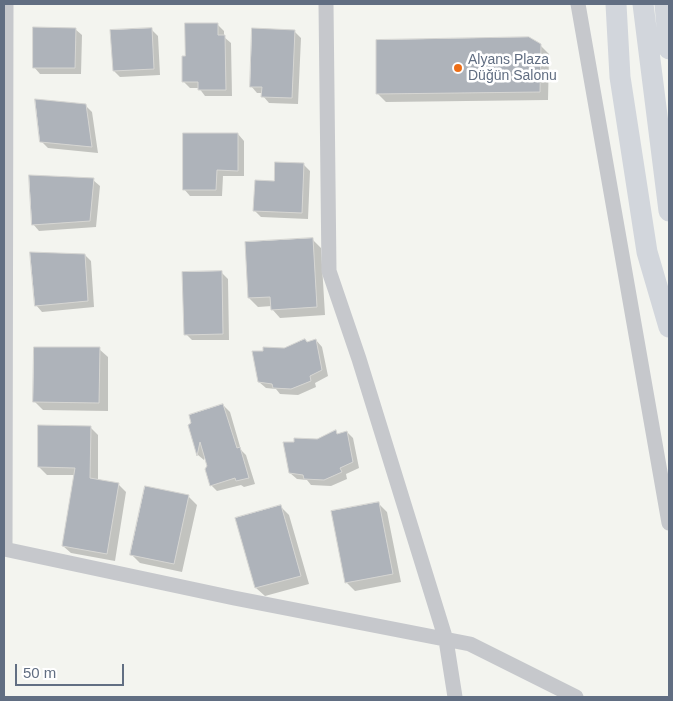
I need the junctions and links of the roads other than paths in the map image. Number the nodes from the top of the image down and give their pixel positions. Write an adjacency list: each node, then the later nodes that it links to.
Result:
1 (6, 4): 11 (street)
2 (326, 4): 12 (street)
3 (578, 4): 10 (street)
4 (643, 4): 8 (highway)
5 (664, 4): 7 (highway)
6 (612, 8): 9 (highway)
7 (669, 49)
8 (669, 211)
9 (669, 327)
10 (669, 523)
11 (4, 549): 12 (street)
12 (446, 640): 13 (street); 14 (street)
13 (456, 697)
14 (576, 697)

